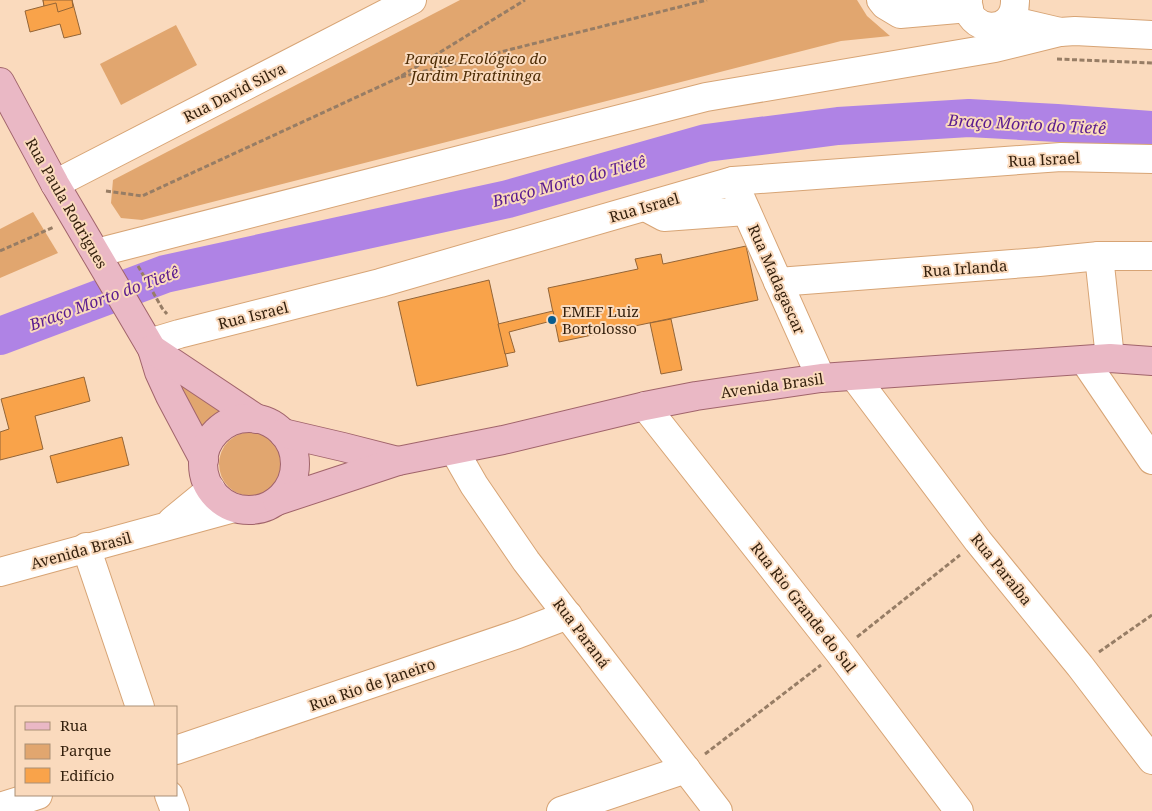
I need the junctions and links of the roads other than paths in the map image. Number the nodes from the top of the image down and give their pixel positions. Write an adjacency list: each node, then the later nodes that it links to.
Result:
1 (412, 0): 10 (street, Rua David Silva)
2 (881, 0): 3 (street)
3 (968, 4): 4 (street)
4 (1012, 10): 5 (street)
5 (1060, 32): 6 (street); 15 (street)
6 (1152, 35)
7 (0, 82): 10 (main road, Rua Paula Rodrigues)
8 (1152, 159): 9 (street, Rua Israel)
9 (733, 181): 11 (street, Rua Israel); 12 (street, Rua Madagascar)
10 (55, 184): 15 (main road, Rua Paula Rodrigues)
11 (646, 207): 12 (street); 17 (street, Rua Israel)
12 (746, 211): 16 (street, Rua Madagascar)
13 (1099, 256): 14 (street, Rua Irlanda); 16 (street, Rua Irlanda); 18 (street)
14 (1152, 256)
15 (101, 263): 17 (main road, Rua Paula Rodrigues)
16 (778, 282): 21 (street, Rua Madagascar)
17 (147, 340): 23 (main road, Rua Paula Rodrigues); 26 (main road, Rua Paula Rodrigues)
18 (1097, 359): 19 (main road, Avenida Brasil); 20 (main road, Avenida Brasil); 27 (street)
19 (1152, 361)
20 (854, 376): 21 (main road, Avenida Brasil); 38 (street, Rua Paraíba)
21 (821, 378): 22 (main road, Avenida Brasil)
22 (645, 406): 25 (main road, Avenida Brasil); 46 (street, Rua Rio Grande do Sul)
23 (257, 419): 24 (main road); 26 (main road)
24 (283, 434): 28 (main road, Avenida Brasil); 30 (main road)
25 (454, 450): 28 (main road, Avenida Brasil); 35 (street, Rua Paraná)
26 (204, 460): 29 (main road)
27 (1152, 460)
28 (398, 461): 30 (main road, Avenida Brasil)
29 (211, 489): 31 (main road); 32 (street, Avenida Brasil)
30 (277, 501): 31 (main road)
31 (234, 508): 32 (street, Avenida Brasil)
32 (163, 528): 33 (street, Avenida Brasil)
33 (86, 548): 34 (street, Avenida Brasil); 36 (street)
34 (0, 572)
35 (568, 615): 37 (street, Rua Rio de Janeiro); 39 (street, Rua Paraná)
36 (140, 706)
37 (178, 749)
38 (1152, 760)
39 (686, 769): 44 (street); 45 (street, Rua Paraná)
40 (35, 796): 42 (street)
41 (170, 796): 43 (street)
42 (0, 807)
43 (175, 811)
44 (561, 811)
45 (718, 811)
46 (960, 811)

